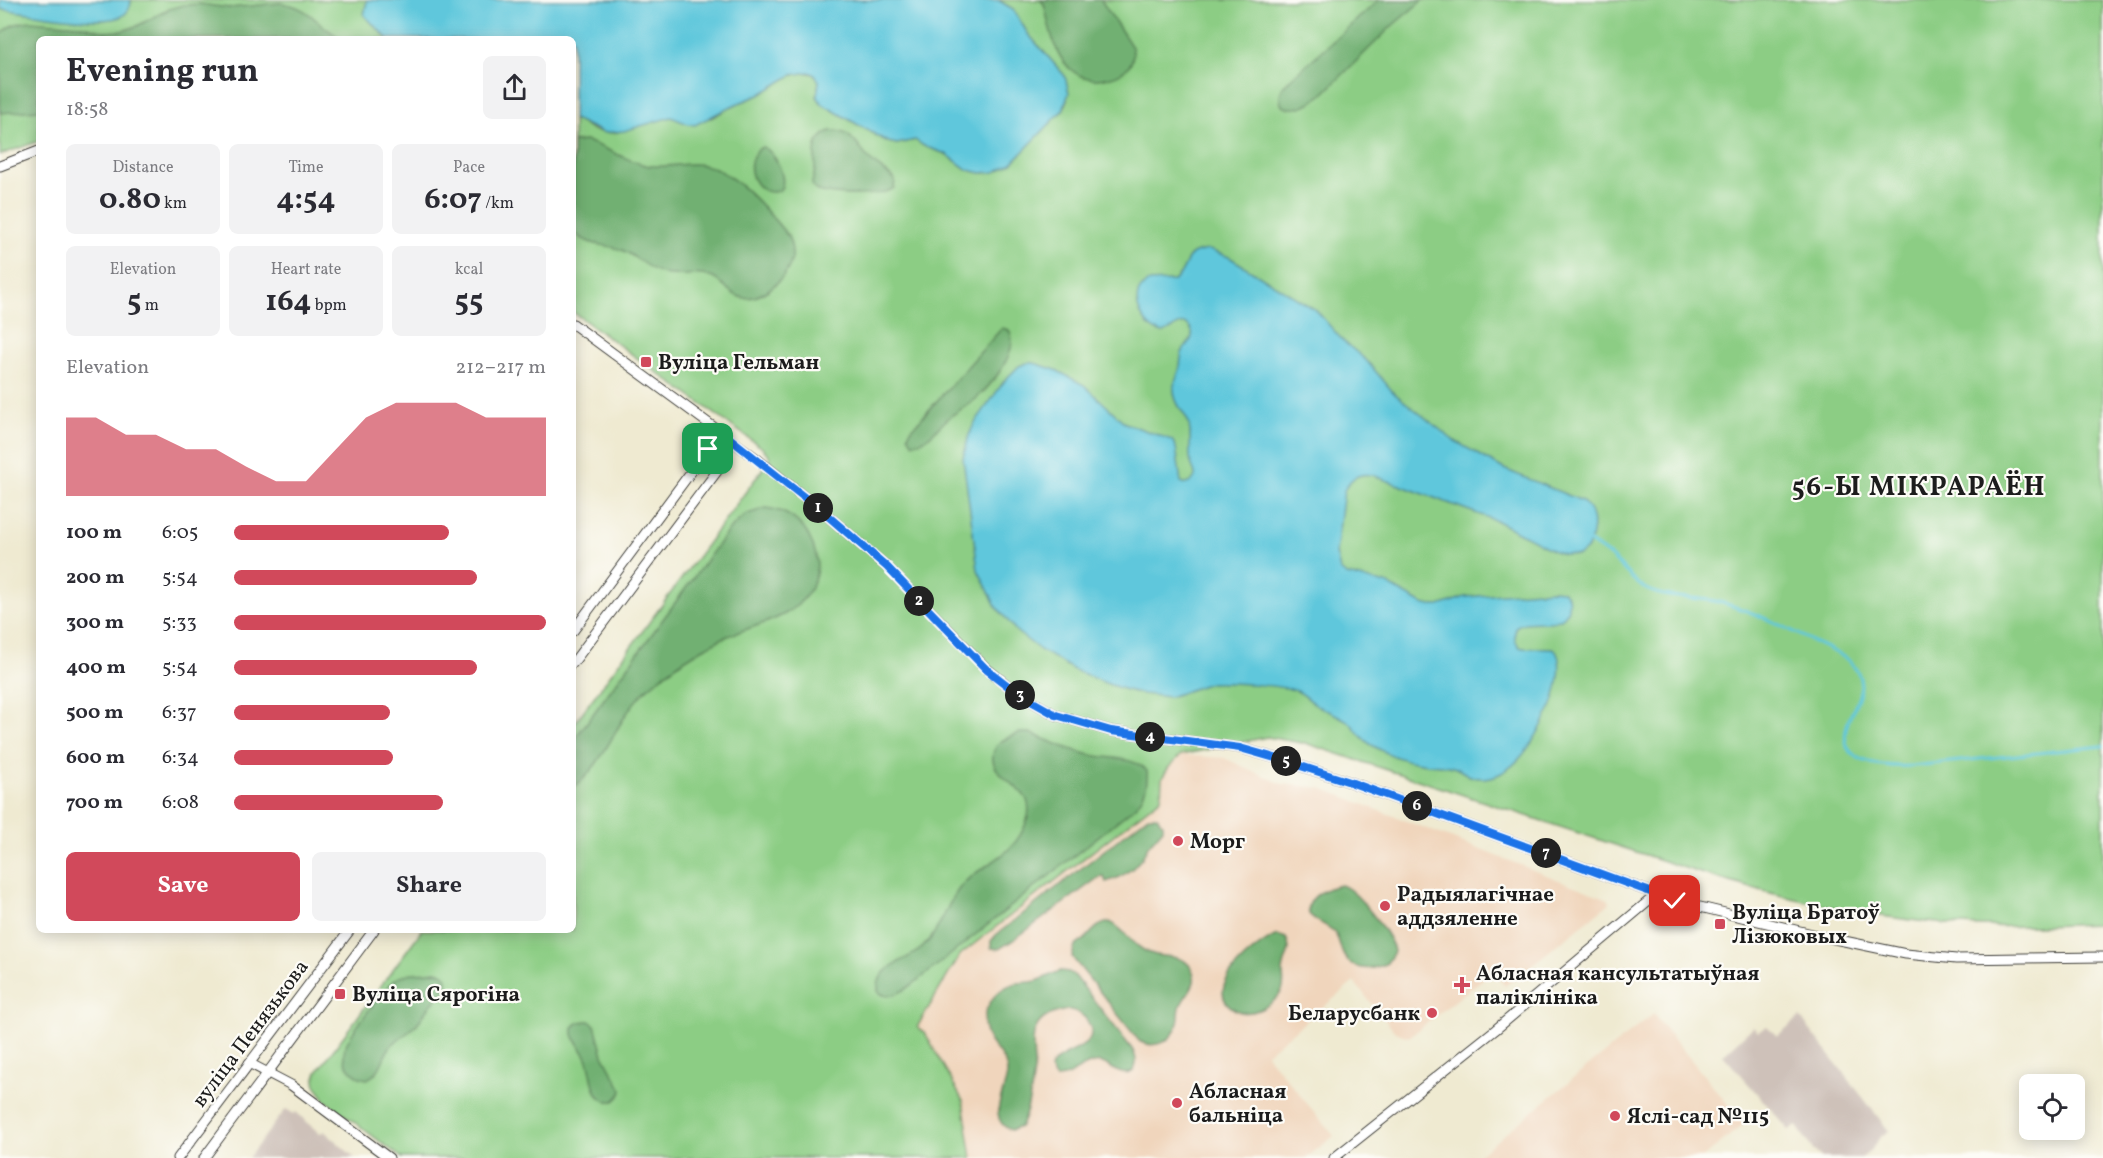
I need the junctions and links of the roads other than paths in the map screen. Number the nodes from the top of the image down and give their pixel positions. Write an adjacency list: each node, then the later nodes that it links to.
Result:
1 (36, 152): 2 (street)
2 (0, 166)
3 (576, 326): 4 (street)
4 (728, 437): 5 (street); 6 (street); 7 (street)
5 (576, 627)
6 (576, 659)
7 (1656, 895): 10 (street); 16 (street)
8 (348, 933): 11 (street, вуліца Пенязькова)
9 (372, 933): 12 (street, вуліца Пенязькова)
10 (2103, 957)
11 (249, 1063): 12 (street); 13 (street, вуліца Пенязькова)
12 (267, 1074): 14 (street, вуліца Пенязькова); 15 (street)
13 (178, 1158)
14 (204, 1158)
15 (389, 1158)
16 (1334, 1158)

